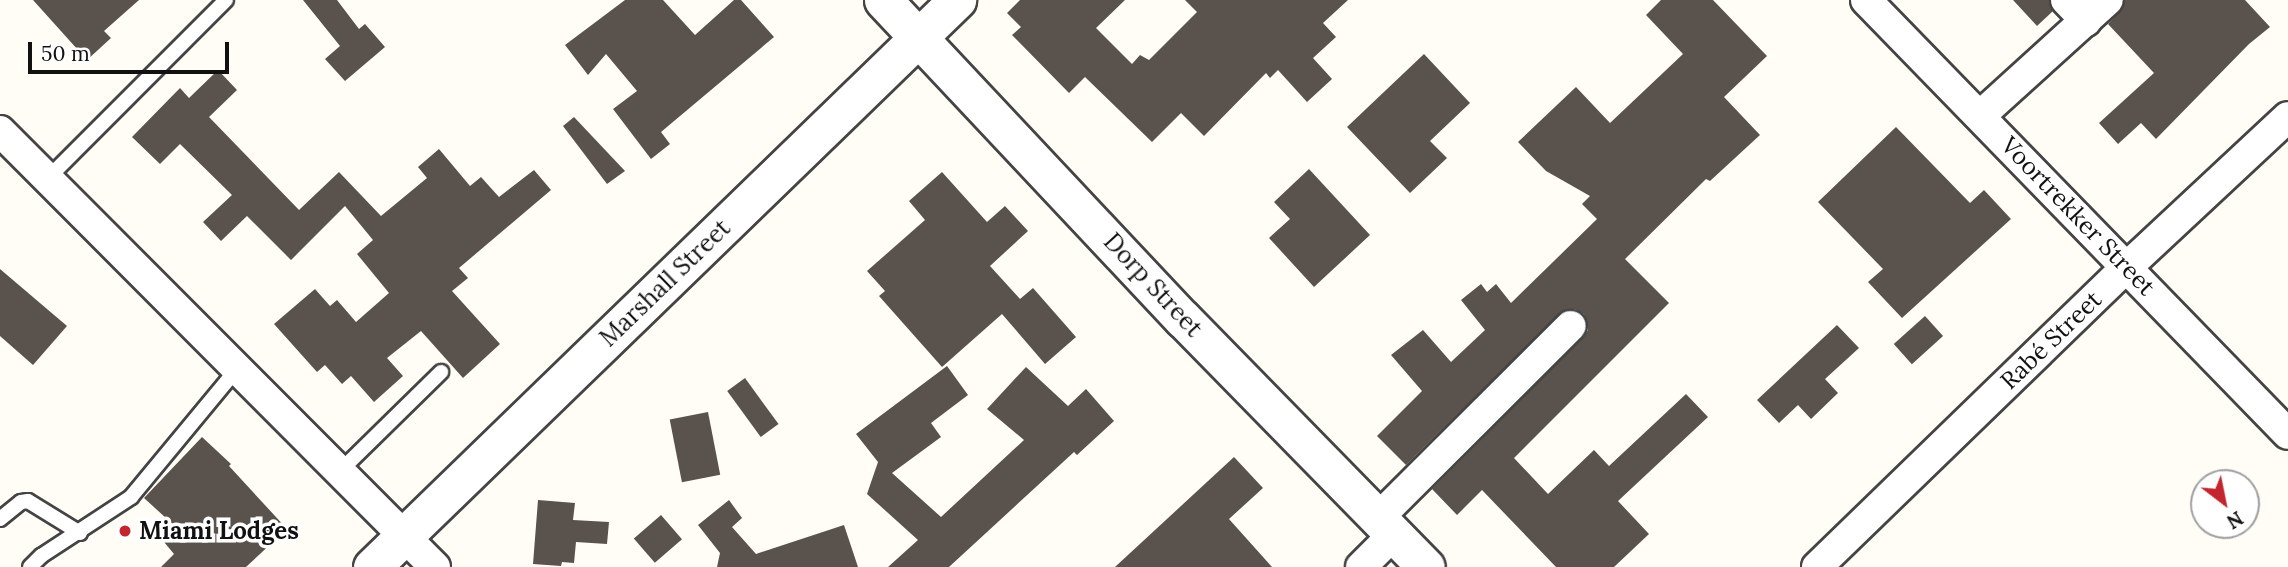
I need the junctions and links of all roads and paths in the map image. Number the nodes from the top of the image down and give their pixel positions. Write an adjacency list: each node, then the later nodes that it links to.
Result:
1 (226, 0): 11 (lane)
2 (883, 0): 7 (street, Dorp Street)
3 (957, 0): 7 (street, Marshall Street)
4 (1866, 0): 8 (street, Voortrekker Street)
5 (2108, 0): 6 (street)
6 (2076, 10): 8 (street)
7 (919, 37): 19 (street, Dorp Street); 21 (street, Marshall Street)
8 (1981, 115): 12 (street, Voortrekker Street)
9 (2288, 117): 12 (street, Rabé Street)
10 (0, 131): 11 (street)
11 (47, 179): 14 (street)
12 (2126, 268): 16 (street, Voortrekker Street); 27 (street, Rabé Street)
13 (1571, 326): 19 (street)
14 (236, 370): 17 (street); 20 (lane)
15 (440, 372): 17 (lane)
16 (2288, 435)
17 (339, 472): 21 (street)
18 (0, 519): 20 (lane)
19 (1386, 526): 25 (street); 26 (street, Dorp Street)
20 (80, 533): 22 (lane)
21 (403, 536): 23 (street, Marshall Street); 24 (street)
22 (30, 567)
23 (372, 567)
24 (435, 567)
25 (1361, 567)
26 (1426, 567)
27 (1817, 567)

